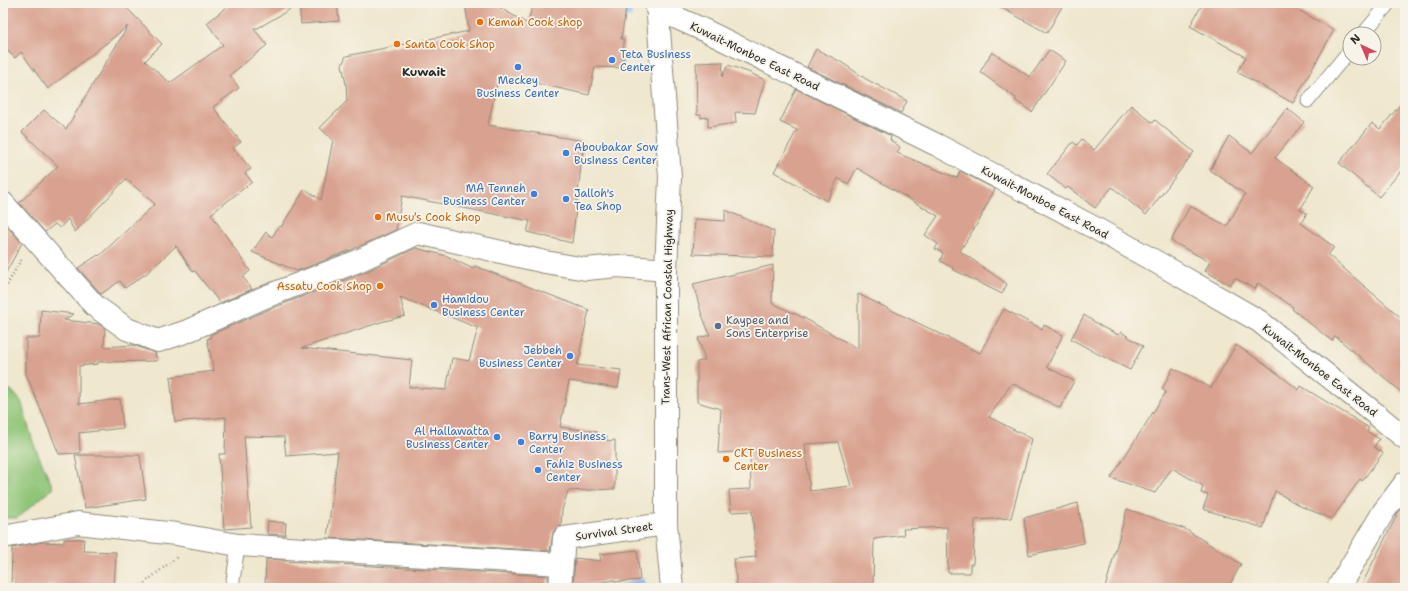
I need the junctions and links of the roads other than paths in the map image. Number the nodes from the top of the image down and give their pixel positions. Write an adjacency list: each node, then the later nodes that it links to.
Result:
1 (1389, 3): 3 (lane)
2 (657, 6): 7 (main road, Trans-West African Coastal Highway); 8 (main road, Kuwait-Monboe East Road)
3 (1370, 26)
4 (1342, 60): 5 (lane)
5 (1308, 101)
6 (3, 203): 7 (main road)
7 (666, 270): 10 (main road, Trans-West African Coastal Highway)
8 (1405, 438)
9 (1405, 483): 17 (main road)
10 (666, 524): 13 (main road, Survival Street); 16 (main road, Trans-West African Coastal Highway)
11 (3, 537): 12 (main road)
12 (238, 545): 13 (main road); 14 (lane)
13 (562, 564): 15 (main road, Survival Street)
14 (232, 588)
15 (560, 588)
16 (672, 588)
17 (1338, 588)

